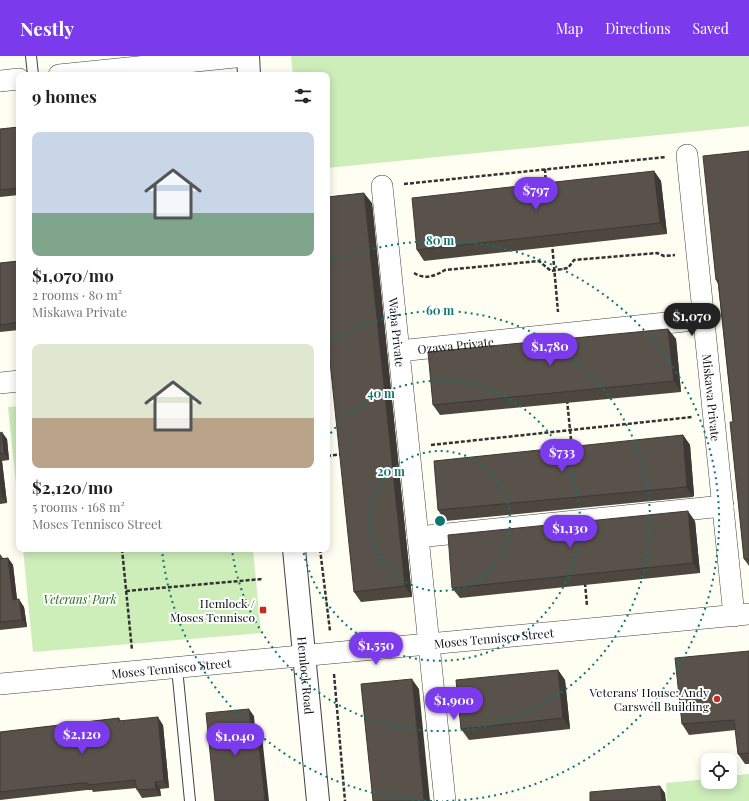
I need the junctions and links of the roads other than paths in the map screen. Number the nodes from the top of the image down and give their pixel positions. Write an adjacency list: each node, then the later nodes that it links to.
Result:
1 (31, 56): 3 (lane)
2 (246, 56): 4 (street); 5 (street)
3 (33, 72)
4 (114, 72)
5 (249, 72)
6 (16, 79): 7 (street)
7 (0, 81)
8 (687, 155): 10 (street, Miskawa Private)
9 (382, 186): 11 (street, Waba Private)
10 (704, 319): 11 (street, Ozawa Private); 14 (street, Miskawa Private)
11 (399, 351): 15 (street, Waba Private)
12 (16, 381): 13 (street)
13 (0, 383)
14 (723, 506): 15 (street); 17 (street, Miskawa Private)
15 (418, 536): 18 (street, Waba Private)
16 (294, 552): 19 (street, Hemlock Road)
17 (742, 615): 18 (street, Moses Tennisco Street)
18 (430, 645): 19 (street, Moses Tennisco Street); 24 (street, Waba Private)
19 (304, 655): 20 (street, Moses Tennisco Street); 23 (street, Hemlock Road)
20 (177, 668): 21 (street, Moses Tennisco Street); 22 (lane)
21 (0, 684)
22 (190, 801)
23 (318, 801)
24 (445, 801)

